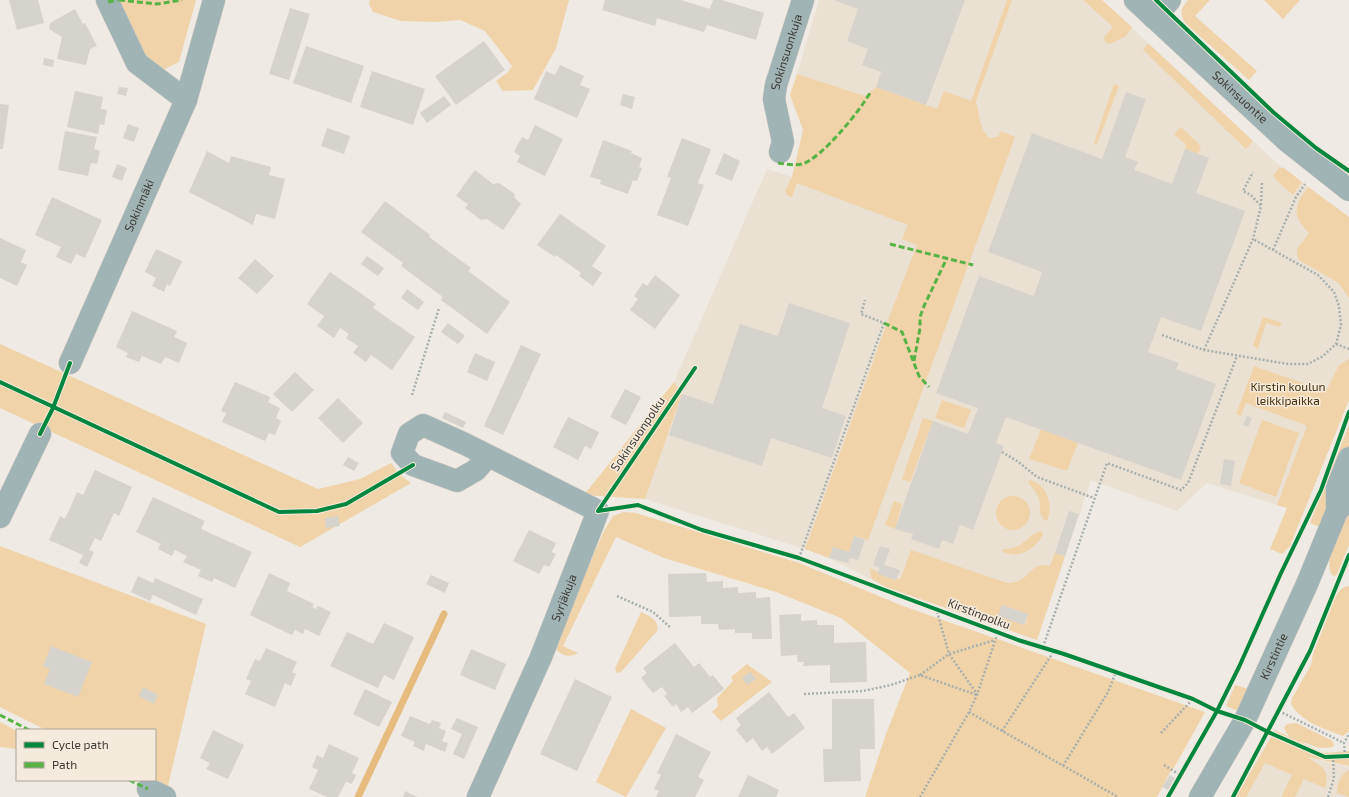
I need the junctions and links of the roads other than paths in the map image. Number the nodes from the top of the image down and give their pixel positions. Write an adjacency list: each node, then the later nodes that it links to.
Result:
1 (107, 0): 7 (street)
2 (214, 0): 7 (street, Sokinmäki)
3 (803, 0): 8 (street, Sokinsuonkuja)
4 (1135, 0): 6 (street, Sokinsuontie)
5 (1170, 0): 6 (street)
6 (1154, 18): 9 (street, Sokinsuontie)
7 (186, 100): 10 (street, Sokinmäki)
8 (780, 152)
9 (1349, 190)
10 (70, 363)
11 (40, 434): 15 (street)
12 (488, 456): 16 (street, Syrjäkuja)
13 (1349, 458): 14 (street, Kirstintie)
14 (1343, 505): 17 (street, Kirstintie)
15 (0, 517)
16 (478, 797)
17 (1200, 797)

